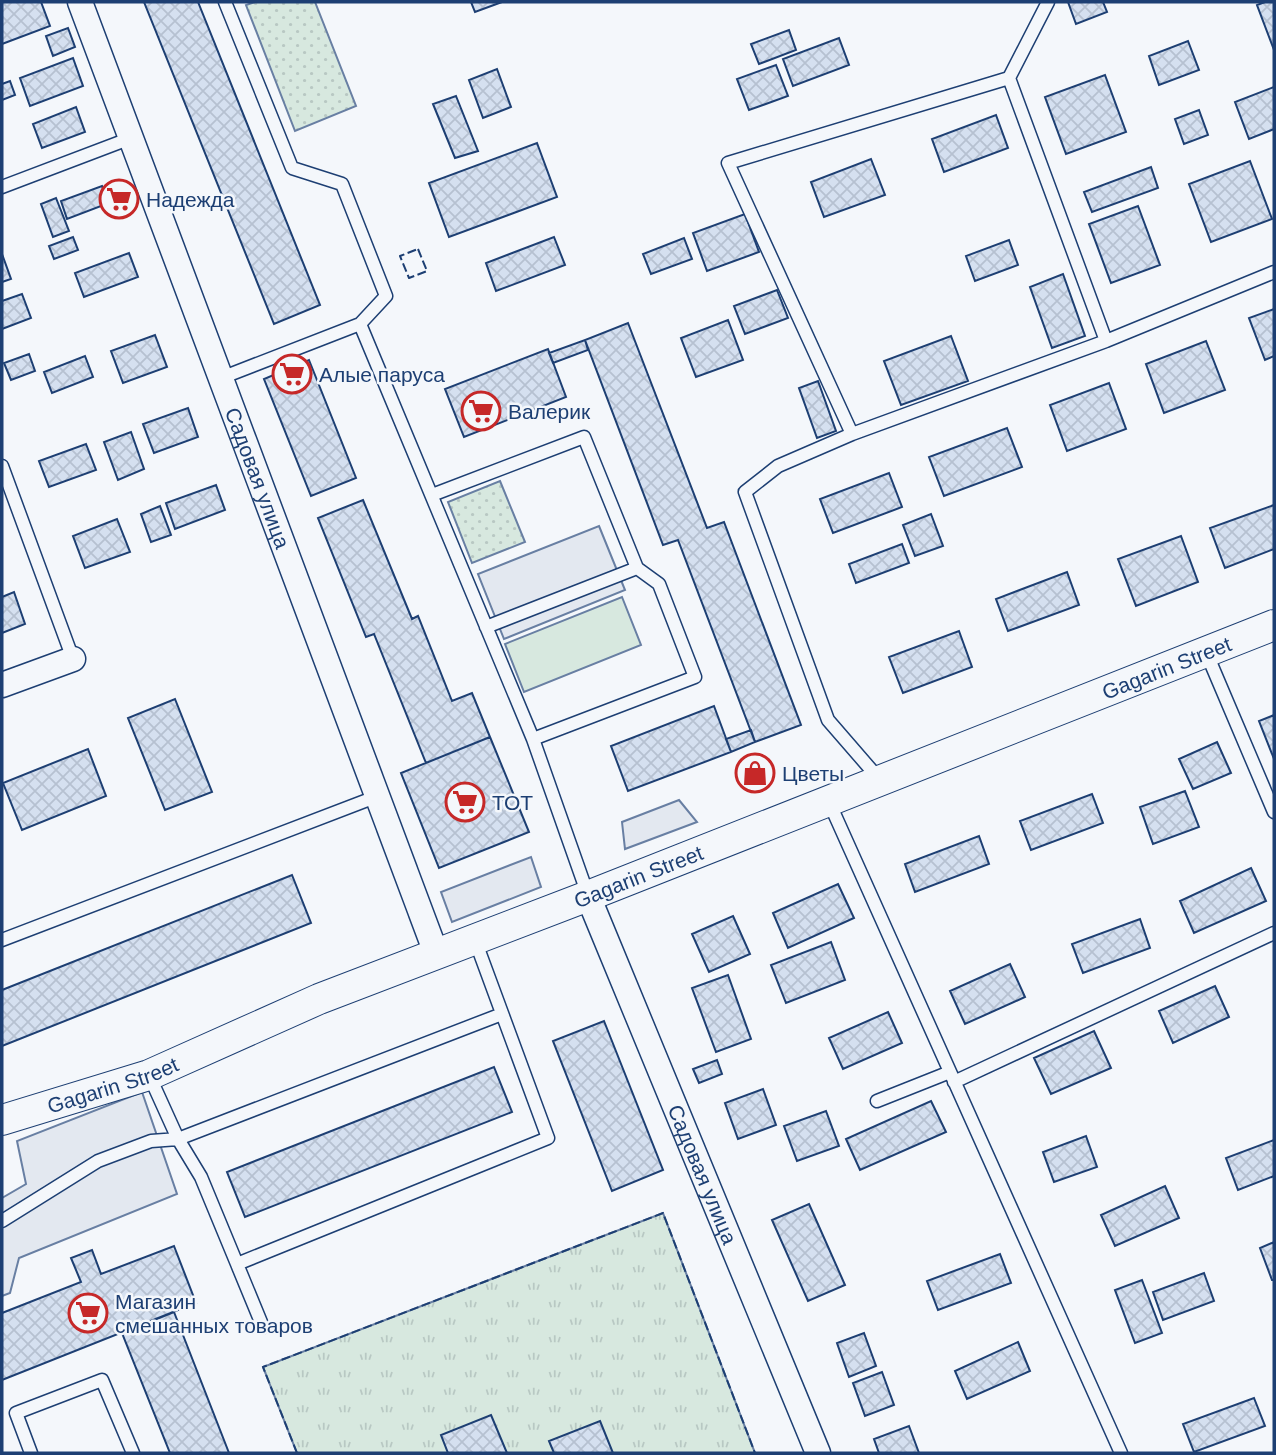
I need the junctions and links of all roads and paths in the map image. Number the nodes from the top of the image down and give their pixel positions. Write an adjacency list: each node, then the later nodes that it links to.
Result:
1 (80, 2): 5 (street, Садовая улица)
2 (225, 2): 8 (lane)
3 (1048, 2): 4 (lane)
4 (1009, 78): 9 (lane); 11 (lane)
5 (131, 138): 6 (lane); 10 (street, Садовая улица)
6 (2, 187)
7 (1274, 272): 9 (lane)
8 (360, 324): 10 (lane); 13 (lane)
9 (1107, 341): 11 (lane)
10 (221, 378): 22 (street, Садовая улица)
11 (852, 434): 21 (lane)
12 (2, 466): 18 (lane)
13 (432, 495): 14 (lane); 16 (lane)
14 (637, 568): 16 (lane); 20 (lane)
15 (1274, 625): 17 (street, Gagarin Street)
16 (486, 627): 20 (lane)
17 (1206, 652): 21 (street, Gagarin Street); 24 (lane)
18 (73, 659): 19 (street)
19 (2, 685)
20 (533, 739): 25 (lane)
21 (881, 780): 23 (street, Gagarin Street)
22 (378, 796): 28 (lane); 29 (street, Садовая улица)
23 (828, 801): 25 (street, Gagarin Street); 32 (lane)
24 (1274, 811)
25 (588, 896): 27 (street, Gagarin Street); 41 (street, Садовая улица)
26 (1274, 933): 32 (lane)
27 (474, 939): 29 (street, Gagarin Street); 30 (lane)
28 (2, 940)
29 (436, 953): 31 (street, Gagarin Street)
30 (502, 1014): 35 (lane); 37 (lane)
31 (149, 1075): 34 (street, Gagarin Street); 35 (lane)
32 (952, 1077): 33 (lane); 42 (lane)
33 (877, 1101)
34 (2, 1120)
35 (177, 1139): 36 (lane); 37 (lane)
36 (2, 1221)
37 (237, 1264): 38 (lane)
38 (263, 1327)
39 (32, 1453): 40 (lane)
40 (133, 1453)
41 (818, 1453)
42 (1121, 1453)

